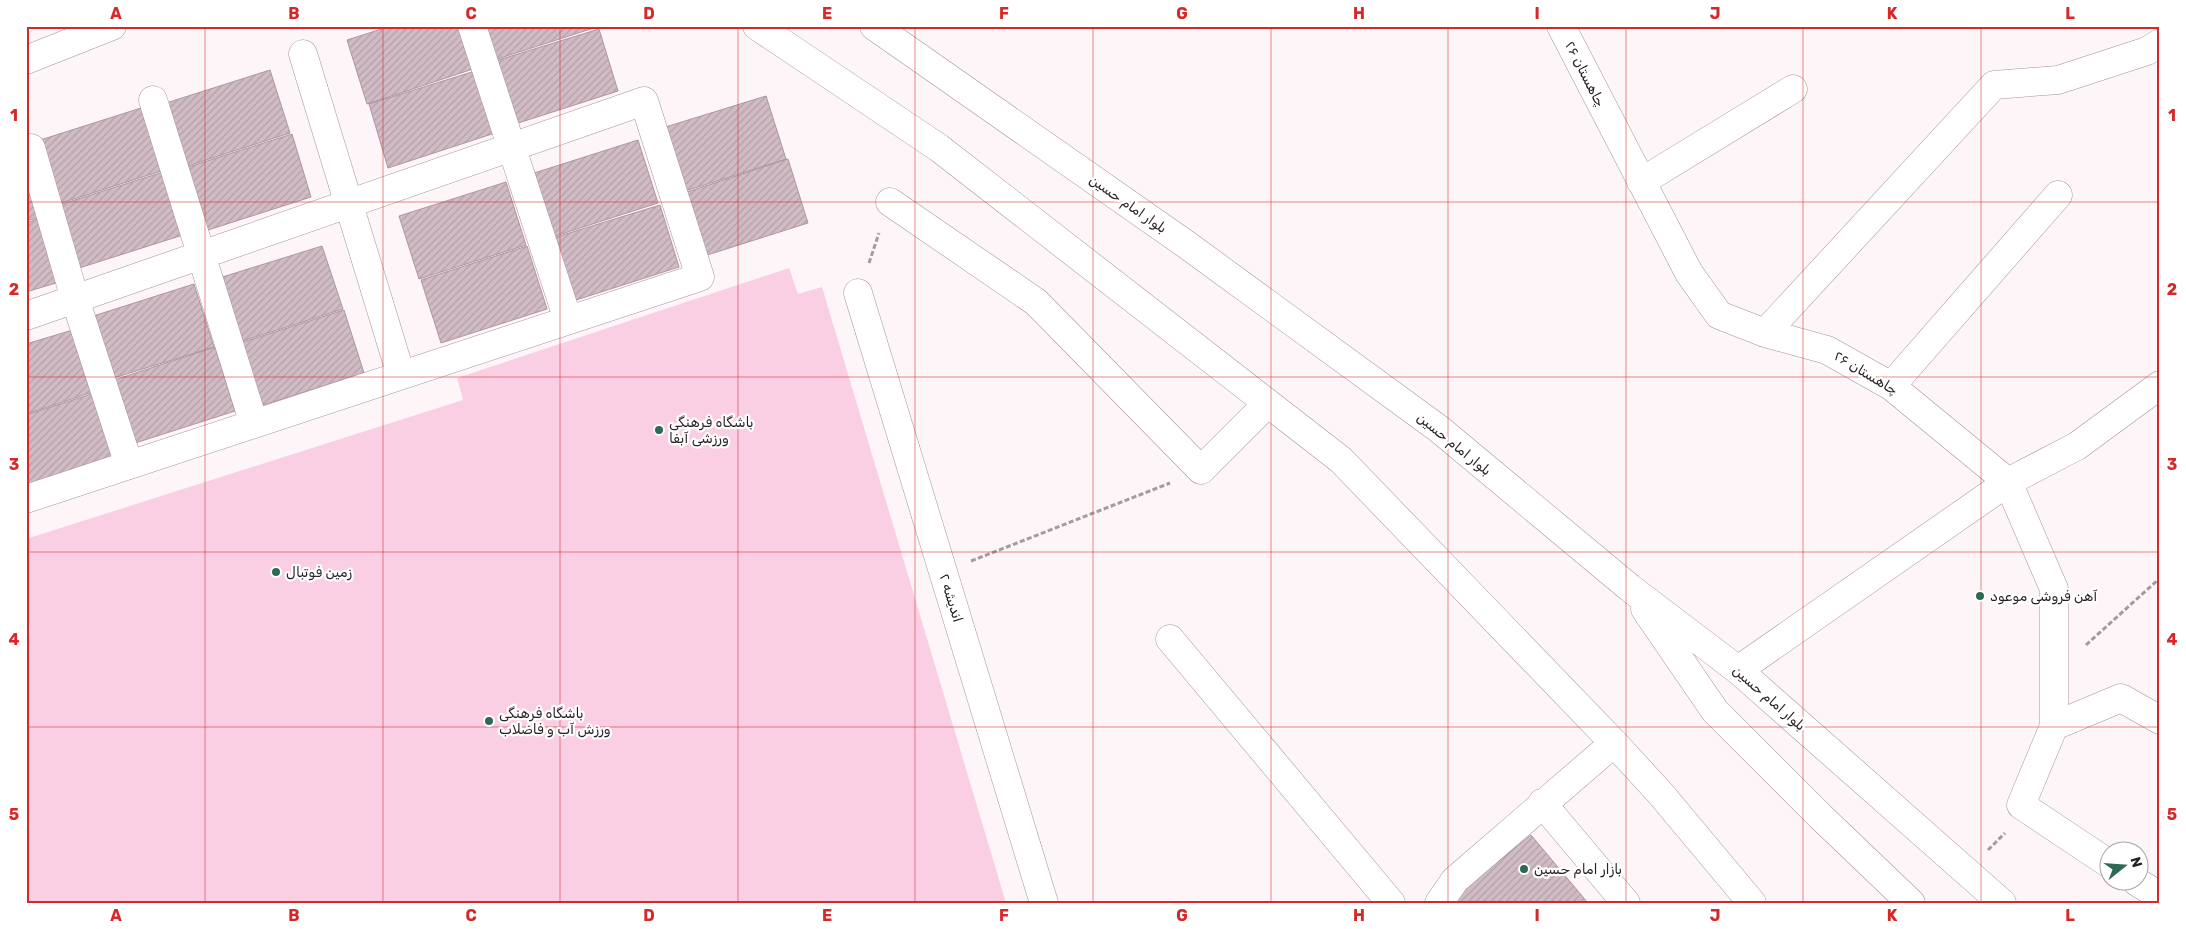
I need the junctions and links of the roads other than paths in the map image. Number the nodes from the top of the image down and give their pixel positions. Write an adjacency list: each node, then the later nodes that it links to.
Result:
1 (472, 26): 11 (street)
2 (757, 26): 26 (street)
3 (874, 26): 31 (street, بلوار امام حسین)
4 (1561, 26): 13 (street, چاهستان ۲۶)
5 (107, 27): 8 (street)
6 (2160, 43): 22 (street)
7 (303, 54): 16 (street)
8 (26, 60)
9 (1793, 89): 13 (street)
10 (153, 100): 17 (street)
11 (512, 147): 16 (street); 21 (street); 21 (street)
12 (31, 148): 19 (street)
13 (1641, 182): 22 (street, چاهستان ۲۶)
14 (2058, 195): 25 (street)
15 (890, 202): 26 (street)
16 (349, 204): 17 (street); 23 (street)
17 (201, 256): 19 (street); 27 (street)
18 (858, 294): 41 (street, اندیشه ۲)
19 (75, 299): 20 (street); 28 (street)
20 (26, 316)
21 (568, 320): 23 (street)
22 (1765, 333): 25 (street, چاهستان ۲۶)
23 (402, 375): 27 (street)
24 (2160, 385): 29 (street)
25 (1891, 386): 29 (street, چاهستان ۲۶)
26 (1267, 404): 36 (street)
27 (254, 424): 28 (street)
28 (129, 465): 30 (street)
29 (2008, 482): 33 (street); 35 (street, چاهستان ۲۶)
30 (26, 499)
31 (1630, 588): 33 (street, بلوار امام حسین); 46 (street)
32 (1170, 639): 42 (street)
33 (1738, 670): 47 (street, بلوار امام حسین)
34 (2160, 720): 35 (street)
35 (2054, 726): 38 (street, چاهستان ۲۶)
36 (1614, 743): 37 (street); 45 (street)
37 (1542, 803): 43 (street); 44 (street)
38 (2098, 856)
39 (2148, 889): 40 (street)
40 (2160, 896)
41 (1044, 903)
42 (1391, 903)
43 (1439, 903)
44 (1626, 903)
45 (1752, 903)
46 (1911, 903)
47 (2002, 903)

